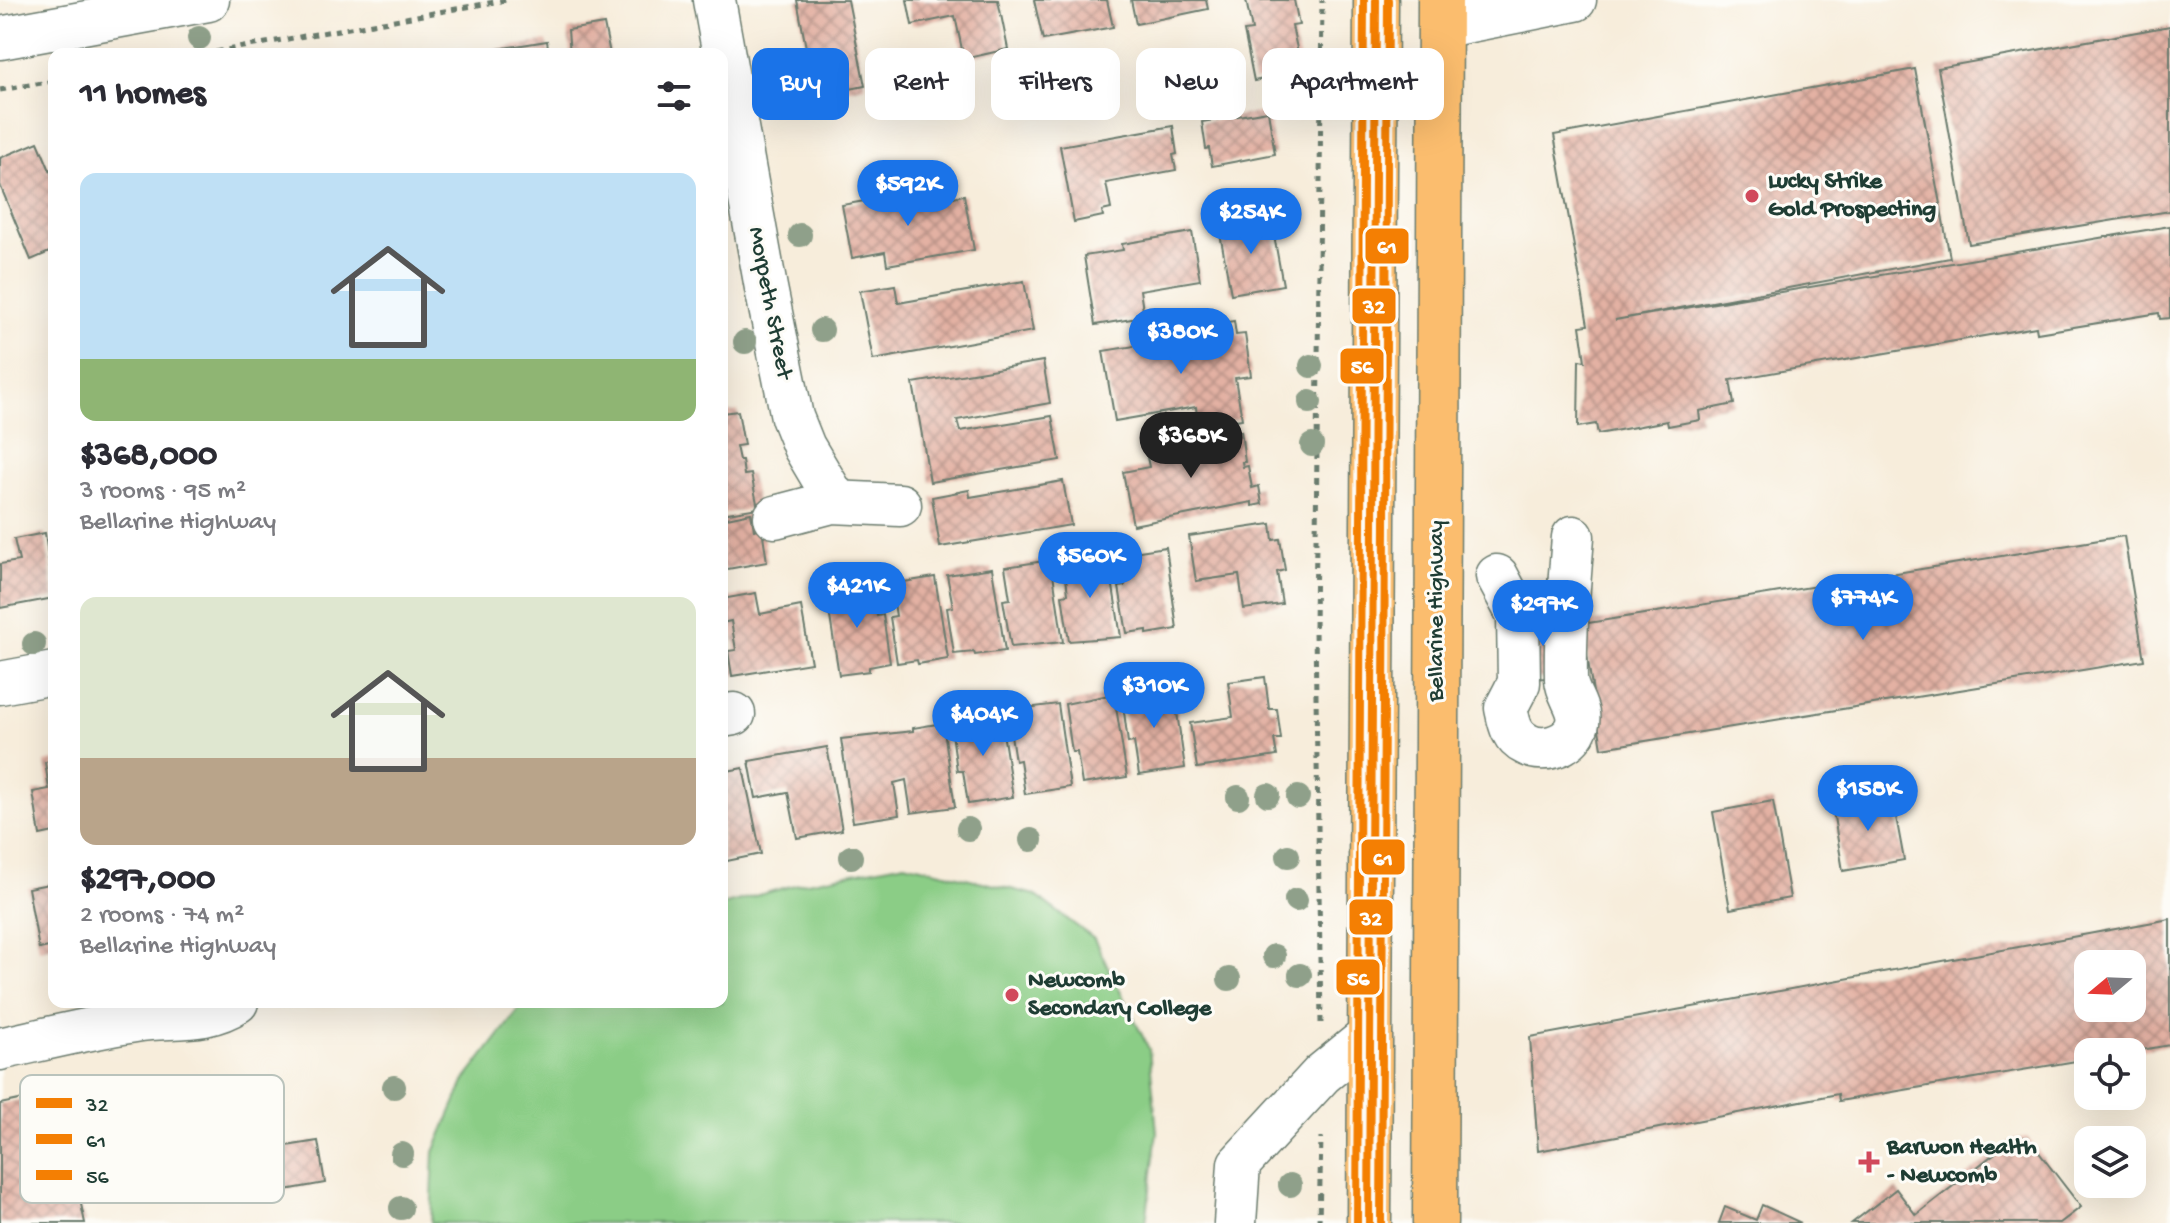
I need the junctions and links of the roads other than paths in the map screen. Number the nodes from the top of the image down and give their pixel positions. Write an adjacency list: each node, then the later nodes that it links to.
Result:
1 (208, 0): 6 (street)
2 (714, 0): 7 (street, Morpeth Street)
3 (1376, 0): 17 (highway)
4 (1575, 0): 5 (street)
5 (1440, 14): 21 (highway, Bellarine Highway)
6 (0, 38)
7 (723, 48)
8 (728, 78): 9 (street, Morpeth Street)
9 (836, 501): 10 (street); 11 (street)
10 (900, 505)
11 (775, 517)
12 (1573, 537): 13 (street)
13 (1497, 576)
14 (48, 674): 15 (street)
15 (0, 683)
16 (226, 1008): 18 (street)
17 (1370, 1035): 19 (street); 20 (highway)
18 (0, 1049)
19 (1235, 1223)
20 (1369, 1223)
21 (1435, 1223)

